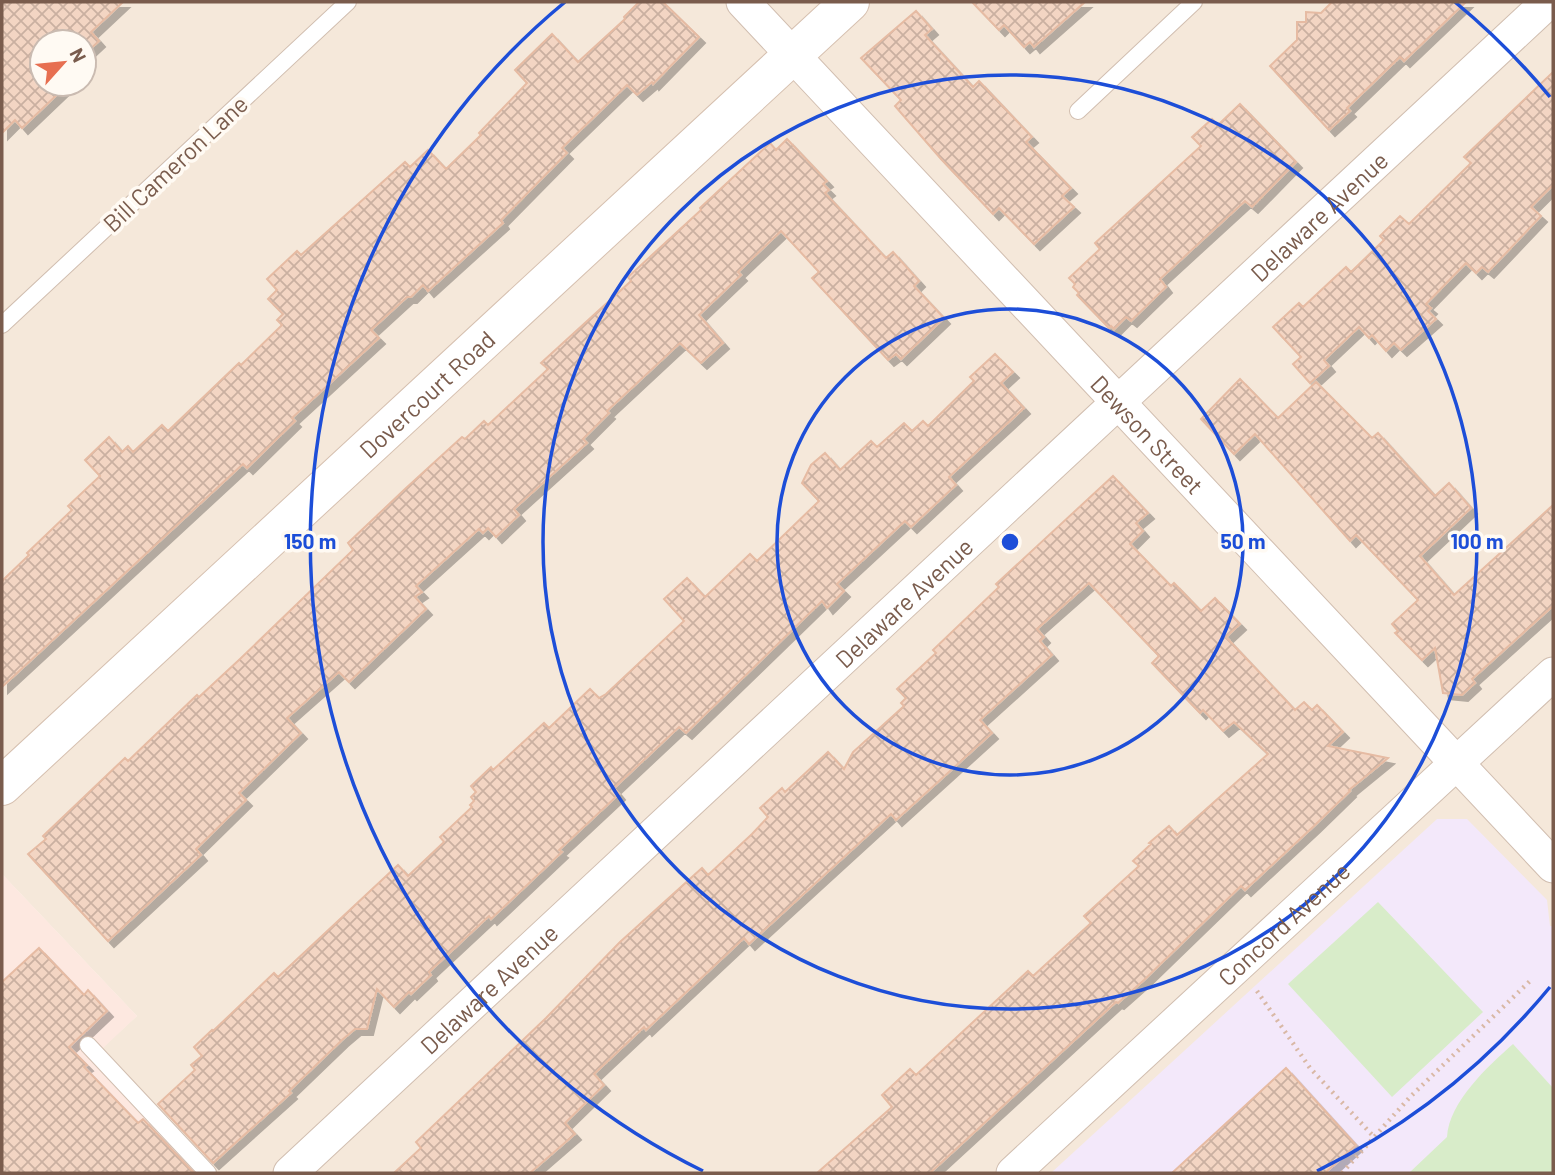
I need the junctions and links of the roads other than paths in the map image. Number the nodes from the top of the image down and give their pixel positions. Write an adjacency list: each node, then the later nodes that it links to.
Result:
1 (348, 2): 8 (lane, Bill Cameron Lane)
2 (743, 2): 6 (street, Dewson Street)
3 (850, 2): 6 (street, Dovercourt Road)
4 (1194, 2): 7 (lane)
5 (1548, 2): 9 (street, Delaware Avenue)
6 (793, 54): 9 (street, Dewson Street); 12 (street, Dovercourt Road)
7 (1078, 111)
8 (2, 325)
9 (1119, 402): 11 (street, Dewson Street); 16 (street, Delaware Avenue)
10 (1553, 674): 11 (street, Concord Avenue)
11 (1456, 762): 13 (street, Dewson Street); 17 (street, Concord Avenue)
12 (2, 786)
13 (1553, 866)
14 (88, 1045): 15 (lane)
15 (208, 1173)
16 (290, 1173)
17 (1013, 1173)

